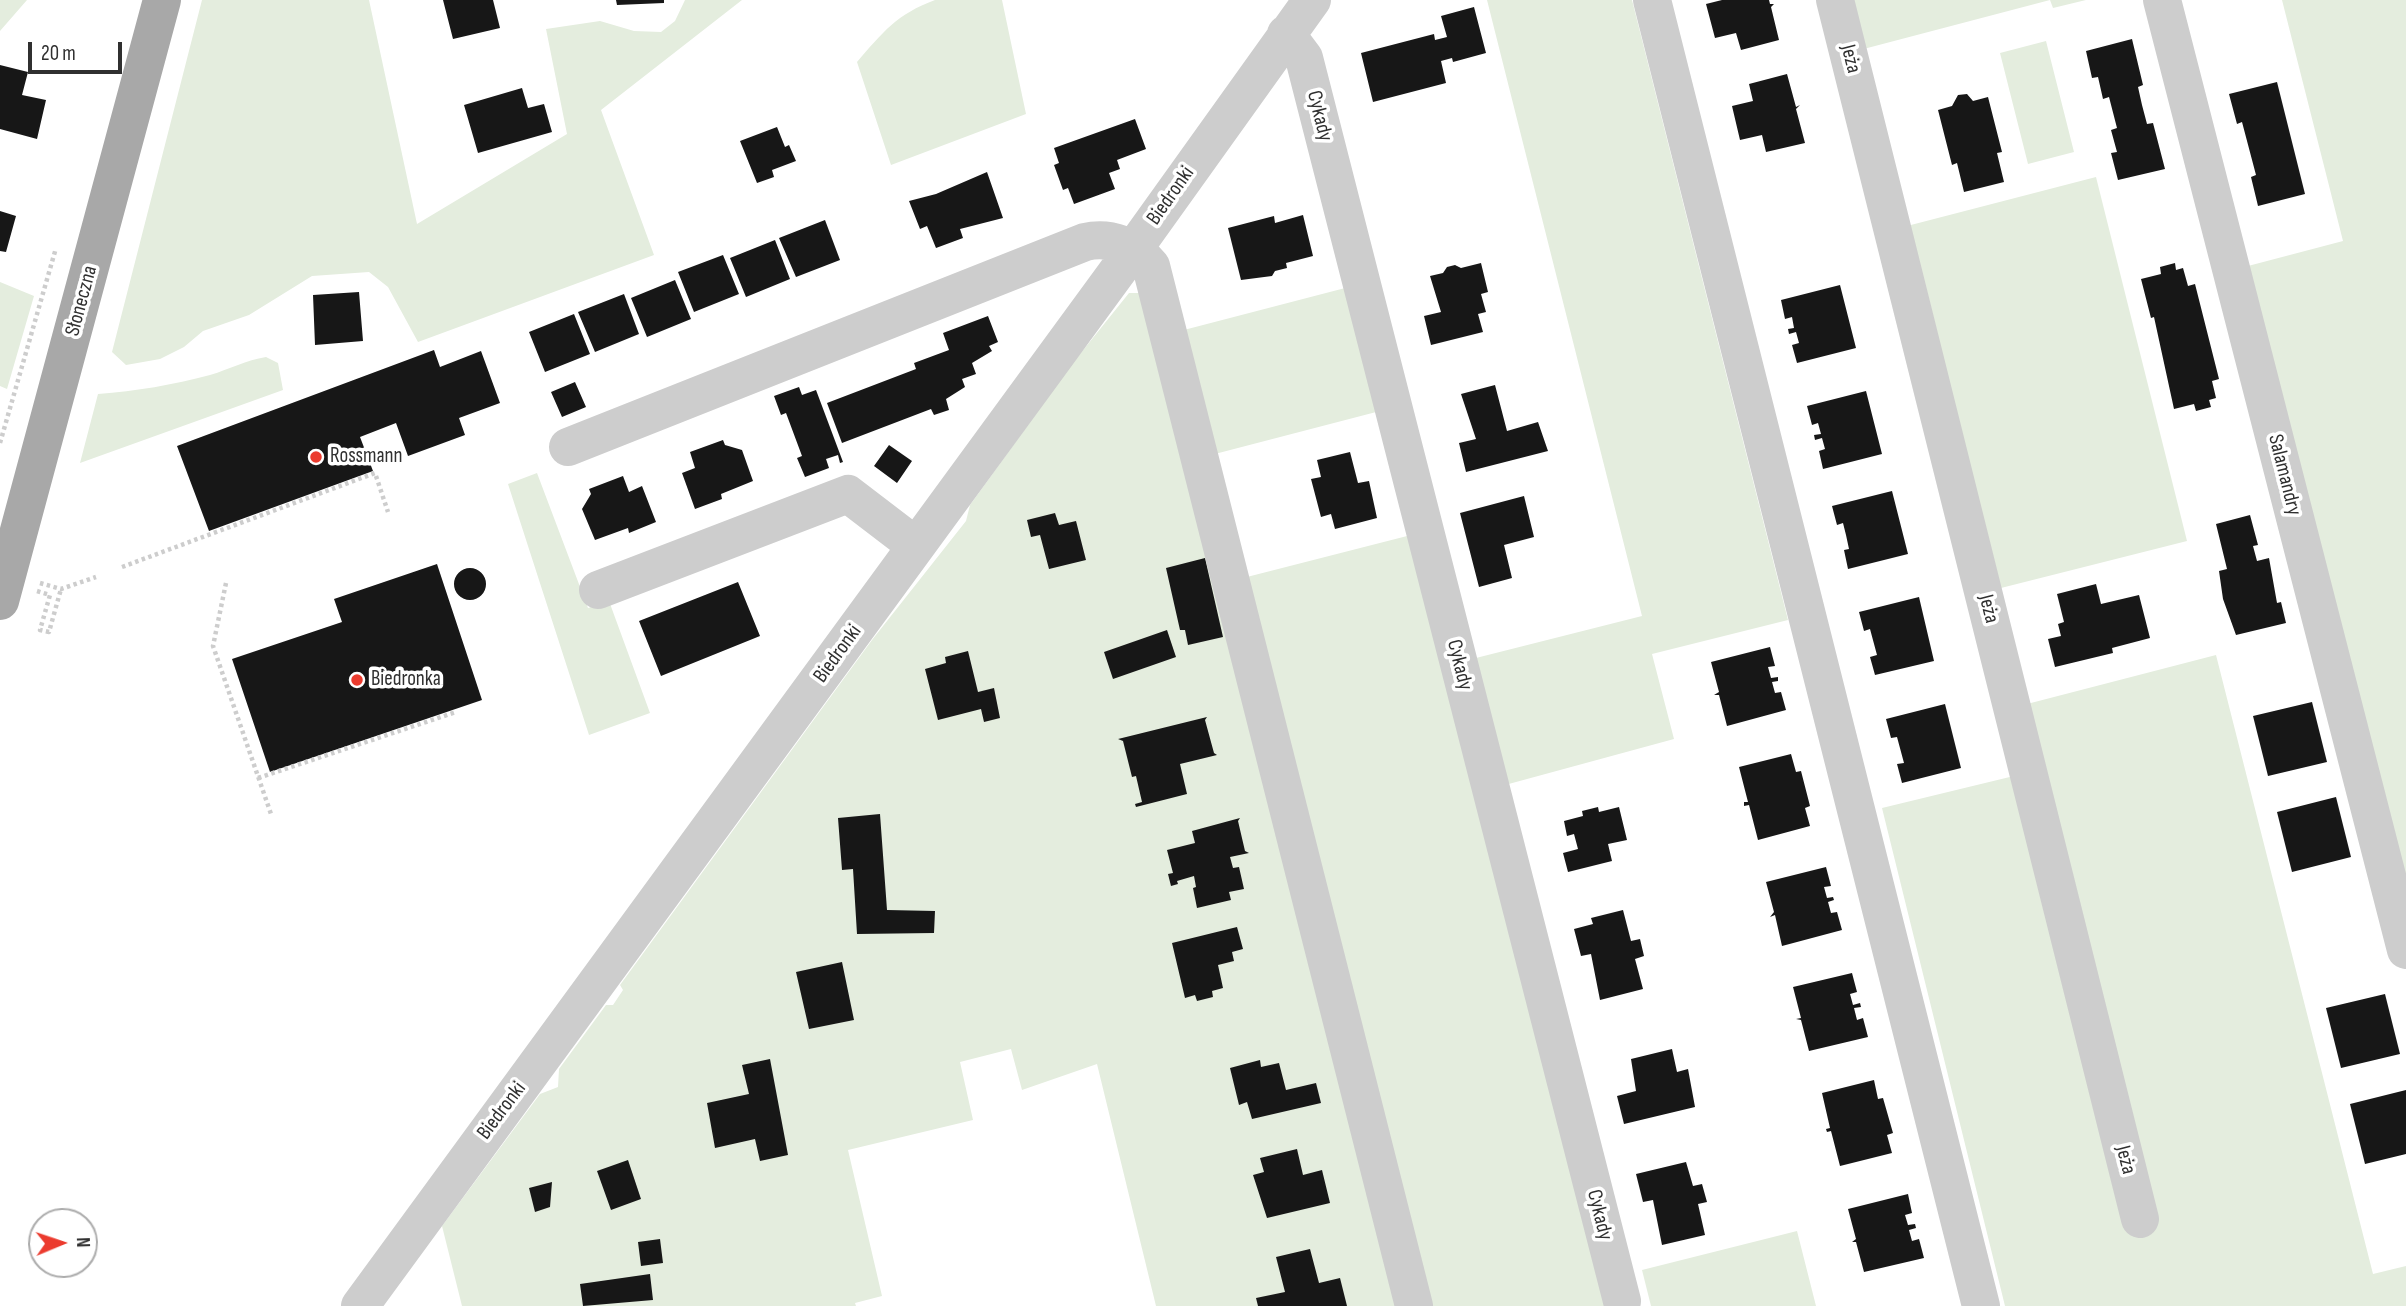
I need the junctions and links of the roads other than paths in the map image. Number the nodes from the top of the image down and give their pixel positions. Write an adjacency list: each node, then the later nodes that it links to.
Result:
1 (162, 0): 11 (main road, Słoneczna)
2 (1312, 0): 6 (street, Biedronki)
3 (1652, 0): 17 (street)
4 (1835, 0): 13 (street, Jeża)
5 (2162, 0): 12 (street, Salamandry)
6 (1286, 34): 7 (street, Biedronki); 14 (street, Cykady)
7 (1133, 250): 8 (street); 9 (street, Biedronki); 16 (street)
8 (568, 447)
9 (916, 546): 10 (street); 15 (street, Biedronki)
10 (598, 590)
11 (0, 601)
12 (2406, 950)
13 (2140, 1219)
14 (1622, 1301)
15 (360, 1306)
16 (1414, 1306)
17 (1981, 1306)

